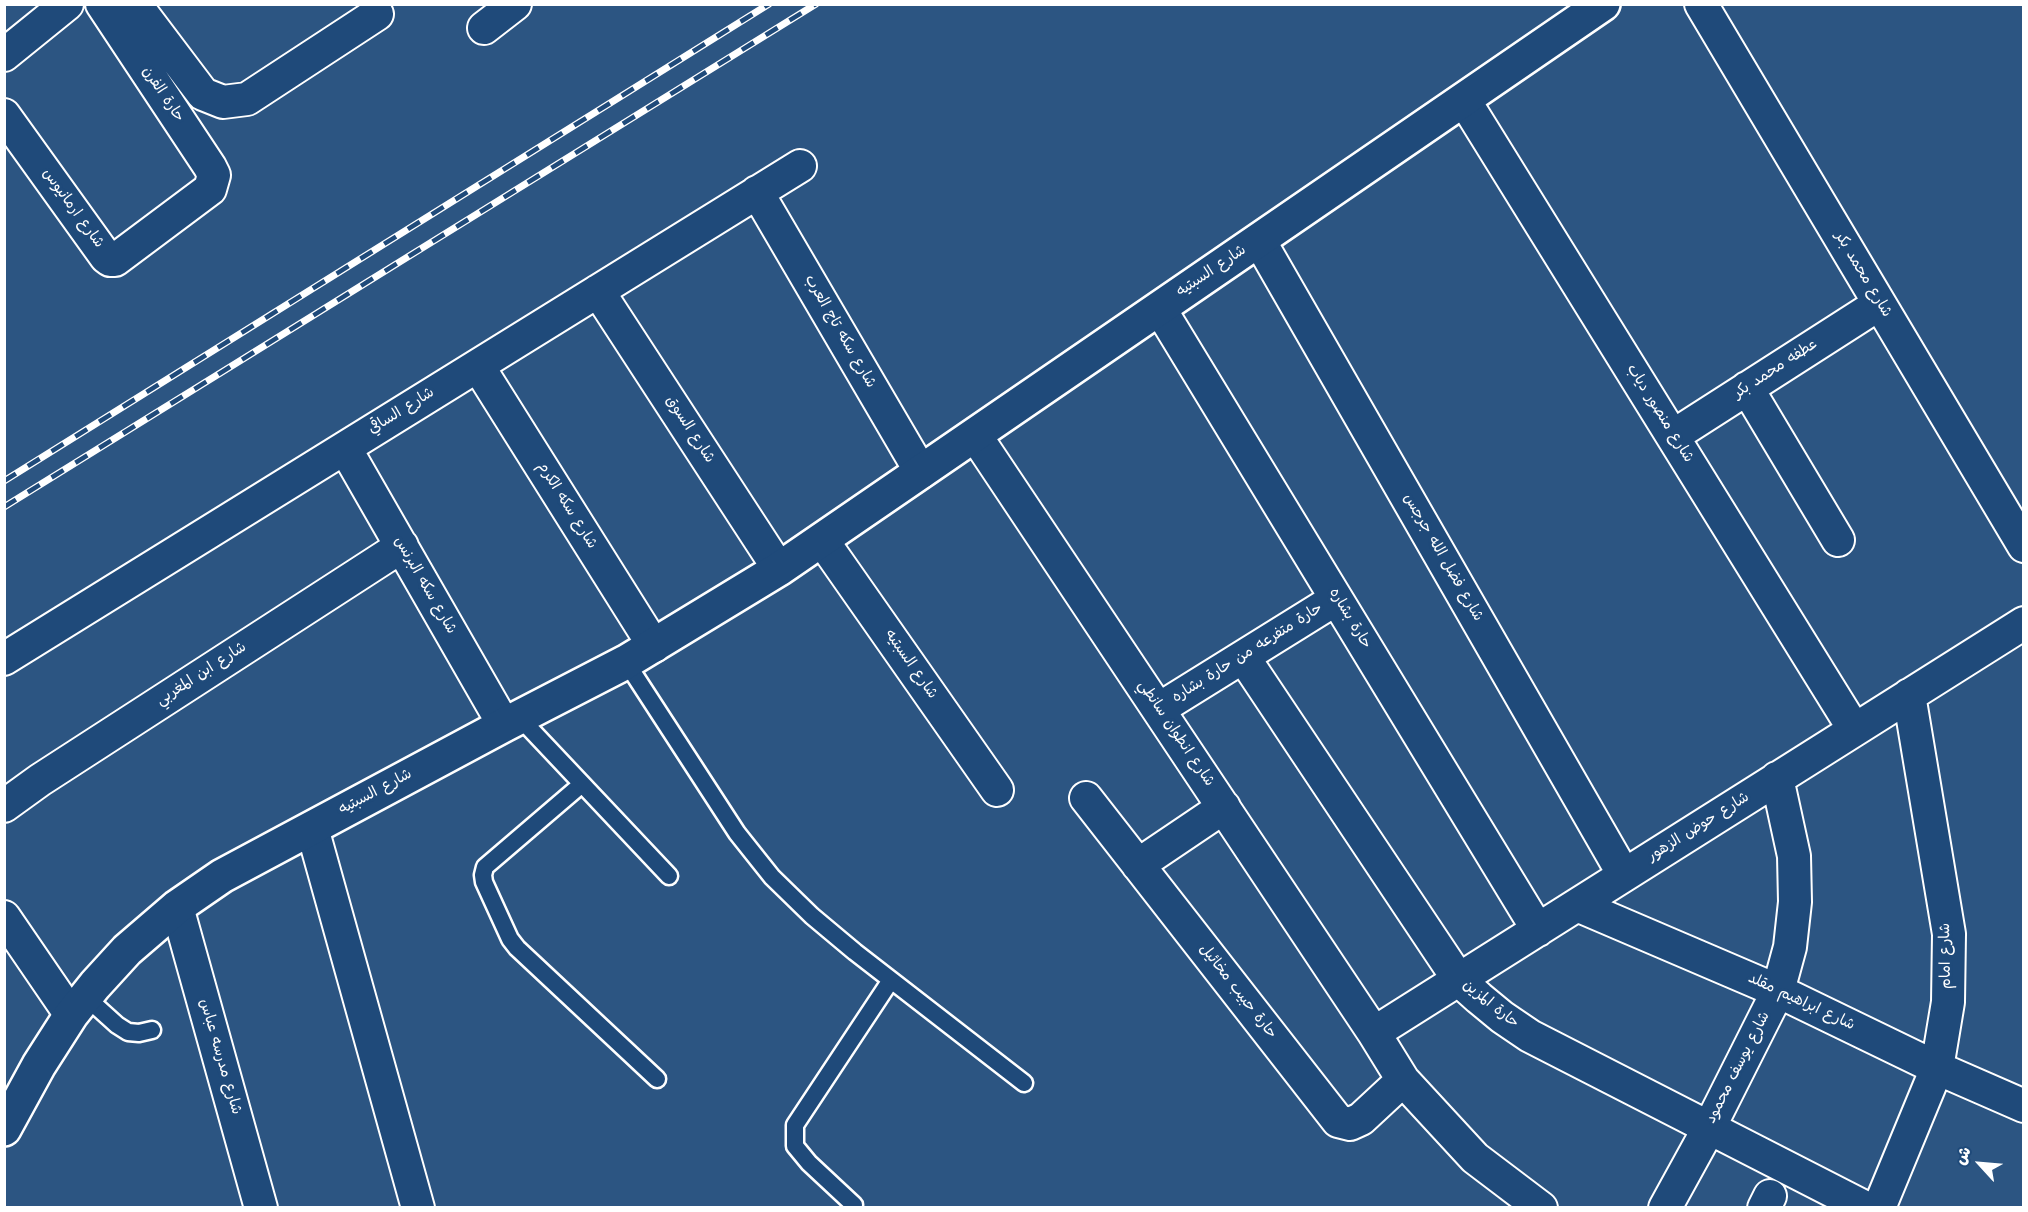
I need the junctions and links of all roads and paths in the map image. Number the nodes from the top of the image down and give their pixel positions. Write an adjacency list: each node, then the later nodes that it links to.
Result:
1 (67, 4): 9 (street)
2 (102, 4): 13 (street, حارة الفرن)
3 (135, 4): 7 (street)
4 (515, 4): 8 (street)
5 (1603, 4): 10 (street, شارع السبتيه)
6 (1701, 4): 17 (street, شارع محمد بكر)
7 (377, 14)
8 (484, 28)
9 (4, 55)
10 (1464, 100): 15 (street, شارع السبتيه); 22 (street, شارع منصور دياب)
11 (4, 115): 13 (street, شارع ارمانيوس)
12 (800, 166): 14 (street, شارع الساقي)
13 (210, 189)
14 (757, 192): 16 (street, شارع الساقي); 24 (street, شارع سكه تاج العرب)
15 (1259, 240): 18 (street, شارع السبتيه); 48 (street, شارع فضل الله جرجس)
16 (598, 291): 19 (street, شارع الساقي); 29 (street, شارع السوق)
17 (1879, 304): 20 (street, عطفه محمد بكر); 28 (street, شارع محمد بكر)
18 (1160, 309): 21 (street, شارع السبتيه); 30 (street, حارة بشاره)
19 (478, 366): 23 (street, شارع الساقي); 32 (street, شارع سكه الكرم)
20 (1747, 388): 22 (street, عطفه محمد بكر); 26 (street)
21 (975, 435): 24 (street, شارع السبتيه); 37 (street, شارع انطوان سانطي)
22 (1672, 436): 39 (street, شارع منصور دياب)
23 (345, 448): 27 (street, شارع سكه البرنس); 34 (street, شارع الساقي)
24 (921, 472): 25 (street, شارع السبتيه)
25 (822, 540): 29 (street, شارع السبتيه); 42 (street, شارع السبتيه)
26 (1838, 540)
27 (402, 546): 38 (street, شارع سكه البرنس); 44 (street, شارع ابن المغربي)
28 (2024, 546)
29 (779, 569): 32 (street, شارع السبتيه)
30 (1336, 598): 33 (street, حارة متفرعه من حارة بشاره); 53 (street, حارة بشاره)
31 (2024, 623): 36 (street, شارع حوض الزهور)
32 (654, 646): 35 (street, شارع السبتيه)
33 (1244, 658): 37 (street, حارة متفرعه من حارة بشاره); 55 (street, حارة المزين)
34 (4, 659)
35 (626, 662): 38 (street, شارع السبتيه); 54 (lane)
36 (1909, 695): 39 (street, شارع حوض الزهور); 60 (street, شارع امام)
37 (1159, 709): 45 (street, شارع انطوان سانطي)
38 (511, 721): 41 (lane); 46 (street, شارع السبتيه)
39 (1854, 729): 40 (street, شارع حوض الزهور)
40 (1777, 778): 48 (street, شارع حوض الزهور); 56 (street, شارع يوسف محمود)
41 (582, 784): 49 (lane); 61 (lane)
42 (997, 790)
43 (1086, 798): 47 (street, حارة حبيب مخائيل)
44 (4, 806)
45 (1224, 807): 47 (street); 59 (street, شارع انطوان سانطي)
46 (312, 828): 51 (street, شارع السبتيه); 69 (street)
47 (1138, 865): 62 (street, حارة حبيب مخائيل)
48 (1624, 875): 50 (street, شارع حوض الزهور)
49 (669, 876)
50 (1577, 904): 53 (street, شارع حوض الزهور); 56 (street, شارع ابراهيم مقلد)
51 (177, 907): 57 (street, شارع السبتيه); 68 (street, شارع مدرسه عباس)
52 (4, 917): 57 (street)
53 (1538, 930): 55 (street, شارع حوض الزهور)
54 (891, 980): 63 (lane); 67 (lane)
55 (1459, 980): 59 (street, شارع حوض الزهور); 65 (street, حارة المزين)
56 (1778, 991): 60 (street, شارع ابراهيم مقلد); 65 (street, شارع يوسف محمود)
57 (78, 1006): 58 (lane); 66 (street, شارع السبتيه)
58 (152, 1030)
59 (1374, 1033): 62 (street, شارع انطوان سانطي)
60 (1937, 1068): 64 (street, شارع ابراهيم مقلد); 73 (street, شارع امام)
61 (657, 1078)
62 (1403, 1080): 70 (street, شارع انطوان سانطي)
63 (1024, 1083)
64 (2024, 1106)
65 (1709, 1128): 71 (street, شارع يوسف محمود); 72 (street, حارة المزين)
66 (4, 1129)
67 (854, 1205)
68 (261, 1208)
69 (418, 1208)
70 (1541, 1208)
71 (1665, 1208)
72 (1866, 1208)
73 (1879, 1208)

